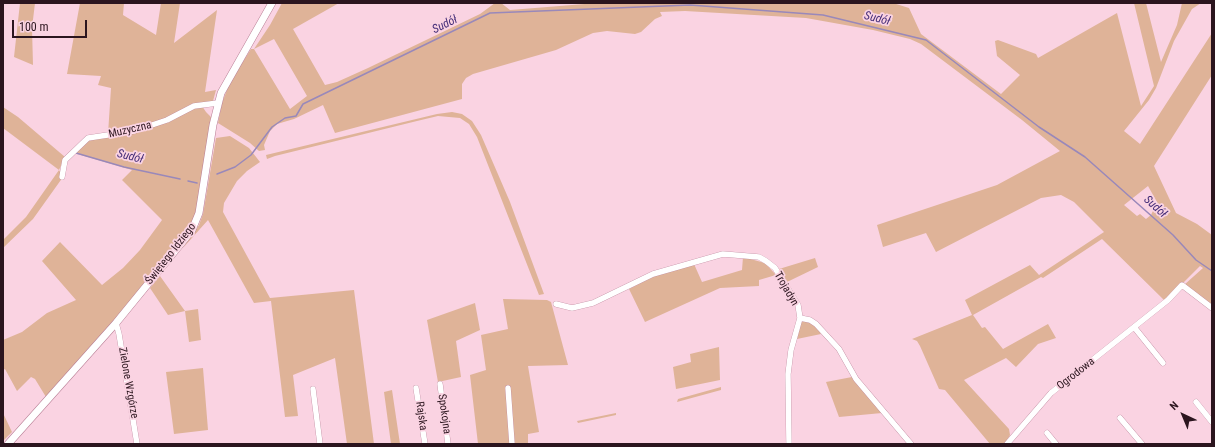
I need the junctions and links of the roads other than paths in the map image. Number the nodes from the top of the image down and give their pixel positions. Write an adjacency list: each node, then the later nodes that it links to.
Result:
1 (272, 3): 2 (street, Świętego Idziego)
2 (218, 103): 3 (street, Muzyczna); 7 (street, Świętego Idziego)
3 (62, 177)
4 (556, 304): 6 (street, Trojadyn)
5 (1212, 308): 8 (street, Ogrodowa)
6 (800, 318): 24 (street, Trojadyn); 25 (street)
7 (116, 323): 18 (street, Świętego Idziego); 19 (street, Zielone Wzgórze)
8 (1134, 327): 9 (street); 26 (street, Ogrodowa)
9 (1163, 363)
10 (440, 384): 22 (street, Spokojna)
11 (416, 388): 21 (street, Rajska)
12 (508, 388): 23 (street)
13 (313, 389): 20 (street)
14 (1196, 402): 16 (street)
15 (1120, 418): 28 (street)
16 (1212, 422)
17 (1047, 433): 27 (street)
18 (8, 444)
19 (137, 444)
20 (320, 444)
21 (425, 444)
22 (448, 444)
23 (512, 444)
24 (790, 444)
25 (911, 444)
26 (1007, 444)
27 (1056, 444)
28 (1142, 444)

